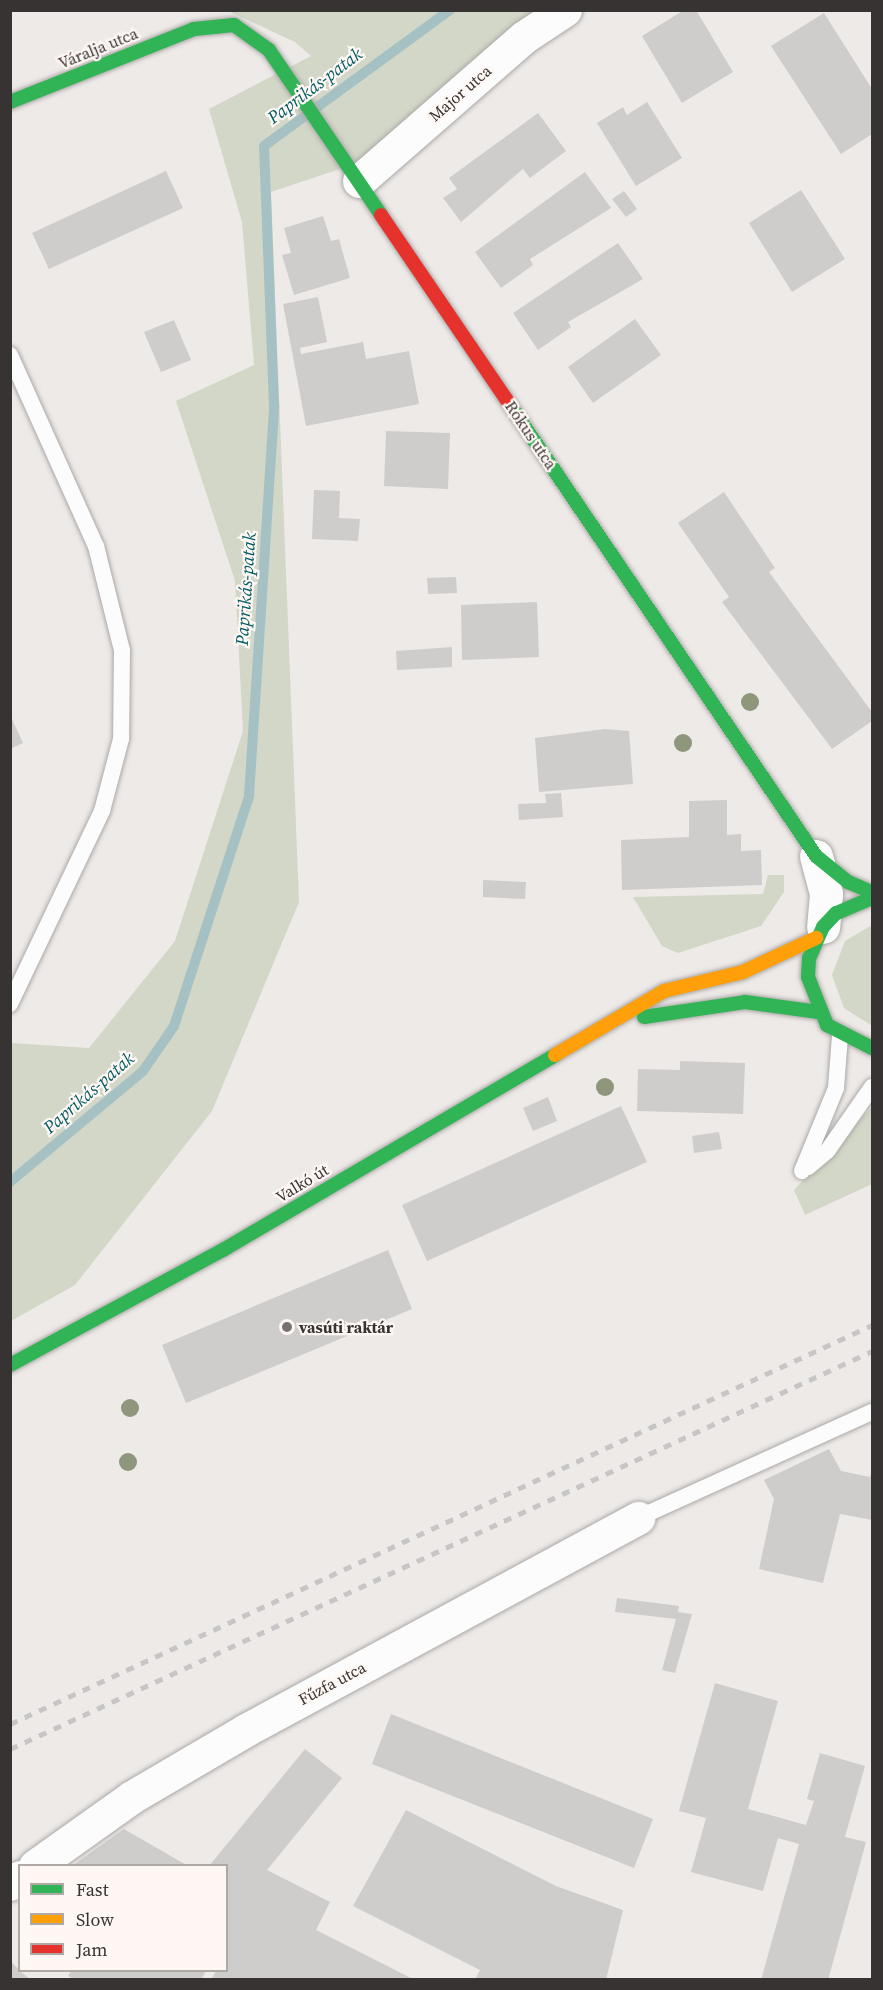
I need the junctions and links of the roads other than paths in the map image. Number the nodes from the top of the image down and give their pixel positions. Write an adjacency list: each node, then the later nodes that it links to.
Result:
1 (566, 10): 4 (street, Major utca)
2 (234, 25): 3 (street, Váralja utca); 4 (street, Rókus utca)
3 (10, 102)
4 (359, 181): 6 (street, Rókus utca)
5 (10, 355): 10 (lane)
6 (816, 856): 7 (street, Rókus utca); 9 (street, Rókus utca)
7 (873, 892)
8 (873, 898): 9 (street, Valkó út)
9 (819, 933): 11 (street); 12 (street, Valkó út)
10 (10, 1004)
11 (818, 1012): 12 (street); 13 (street)
12 (607, 1024): 16 (street, Valkó út)
13 (840, 1036): 14 (street); 15 (lane)
14 (873, 1048)
15 (873, 1088)
16 (10, 1365)
17 (873, 1412): 18 (lane)
18 (638, 1518): 19 (street, Fűzfa utca)
19 (38, 1864)

